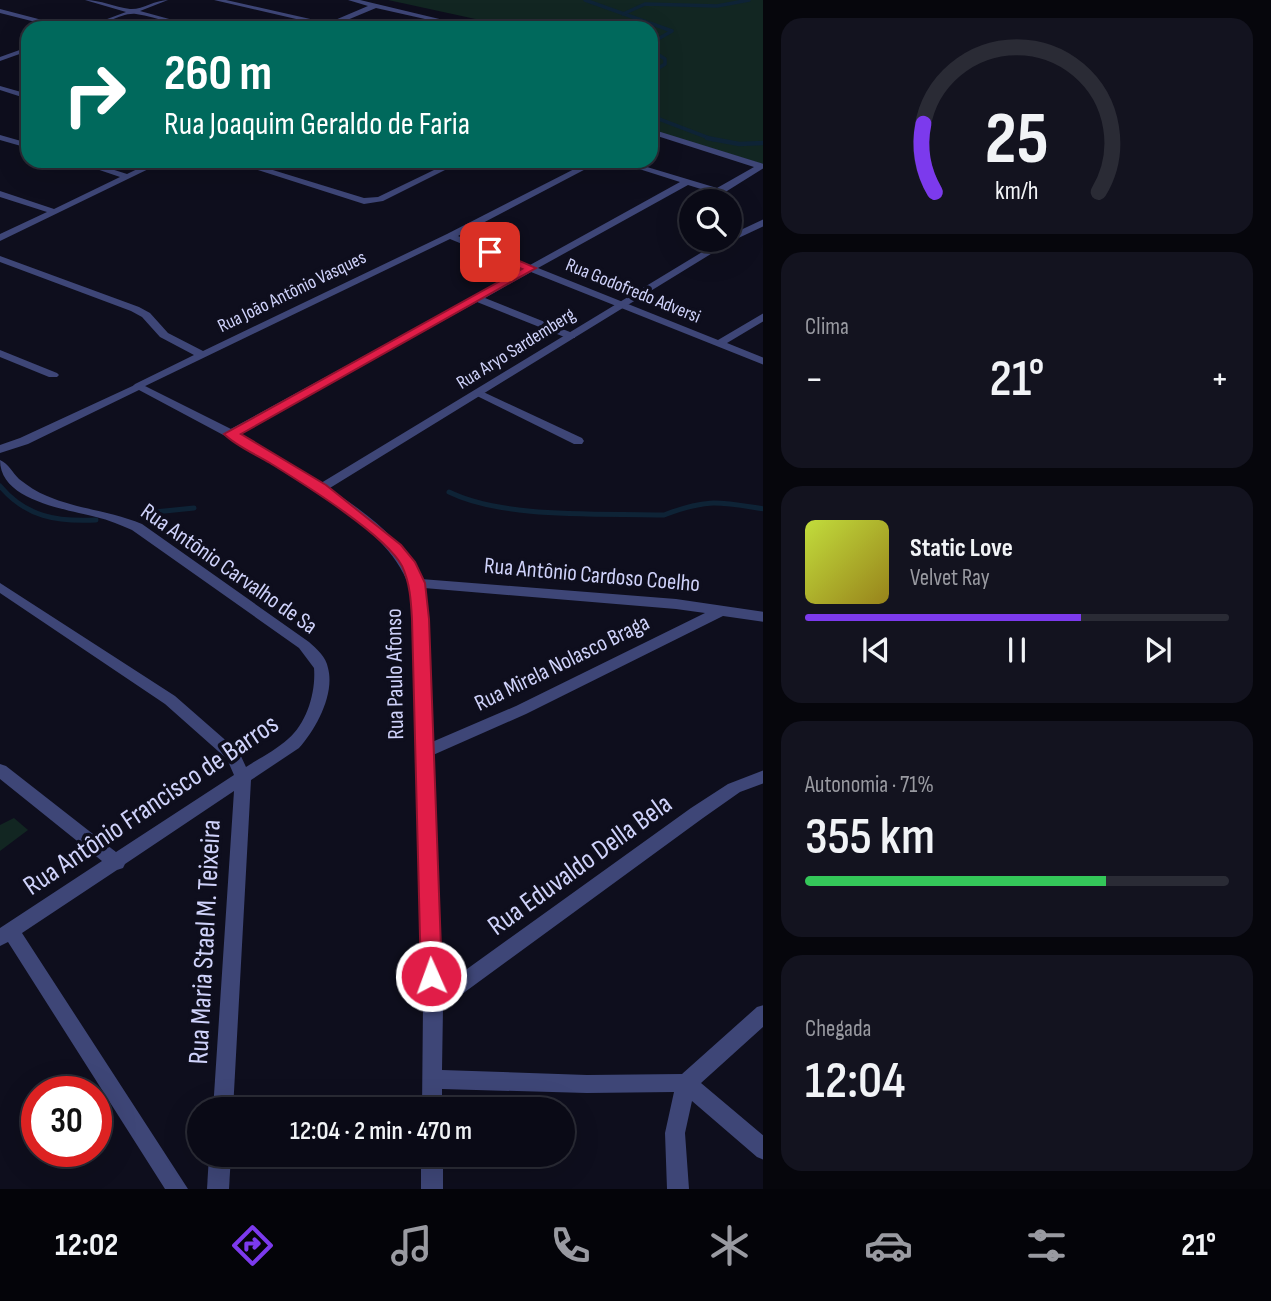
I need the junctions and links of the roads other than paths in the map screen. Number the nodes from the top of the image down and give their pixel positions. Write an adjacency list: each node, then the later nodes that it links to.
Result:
1 (88, 0): 7 (street)
2 (165, 0): 7 (street)
3 (217, 0): 12 (street)
4 (351, 0): 5 (street)
5 (376, 5): 8 (street); 13 (street)
6 (0, 11): 9 (street)
7 (133, 11): 10 (street); 11 (street)
8 (438, 20): 14 (street)
9 (39, 21)
10 (105, 21)
11 (172, 21)
12 (302, 21)
13 (340, 21)
14 (442, 21)
15 (0, 47): 17 (street)
16 (21, 51): 17 (street)
17 (18, 52): 18 (street); 19 (street)
18 (21, 53)
19 (0, 59)
20 (2, 89): 21 (street); 22 (street)
21 (21, 90)
22 (21, 95)
23 (658, 134): 34 (street)
24 (0, 137): 25 (street)
25 (21, 144)
26 (99, 168): 33 (street)
27 (147, 168): 33 (street)
28 (256, 168): 32 (street)
29 (437, 168): 32 (street)
30 (583, 168): 39 (street, Rua João Antônio Vasques)
31 (639, 168): 34 (street)
32 (441, 169)
33 (128, 177): 36 (street)
34 (685, 183): 43 (street)
35 (0, 194): 36 (street)
36 (55, 212): 40 (street)
37 (763, 222): 38 (street, Rua Aryo Sardemberg)
38 (742, 233)
39 (450, 236): 43 (street, Rua Godofredo Adversi); 50 (street, Rua João Antônio Vasques)
40 (0, 239)
41 (708, 252): 45 (street, Rua Aryo Sardemberg)
42 (0, 259): 50 (street)
43 (531, 268): 44 (street); 45 (street, Rua Godofredo Adversi)
44 (476, 298): 47 (street); 55 (street)
45 (622, 304): 47 (street, Rua Aryo Sardemberg); 48 (street, Rua Godofredo Adversi)
46 (763, 317): 48 (street)
47 (571, 335): 54 (street, Rua Aryo Sardemberg)
48 (719, 344): 51 (street, Rua Godofredo Adversi)
49 (0, 353): 52 (street)
50 (202, 355): 53 (street, Rua João Antônio Vasques)
51 (763, 362)
52 (53, 375)
53 (139, 386): 55 (street, Rua Paulo Afonso); 57 (street, Rua João Antônio Vasques)
54 (479, 393): 56 (street); 59 (street, Rua Aryo Sardemberg)
55 (231, 434): 59 (street, Rua Paulo Afonso)
56 (578, 441)
57 (0, 449)
58 (0, 464): 64 (street, Rua Antônio Carvalho de Sa)
59 (321, 488): 60 (street, Rua Paulo Afonso)
60 (417, 583): 62 (street, Rua Antônio Cardoso Coelho); 65 (street, Rua Paulo Afonso)
61 (0, 587): 68 (street)
62 (721, 611): 63 (street, Rua Antônio Cardoso Coelho); 65 (street, Rua Mirela Nolasco Braga)
63 (763, 617)
64 (316, 703): 68 (street, Rua Antônio Francisco de Barros)
65 (423, 753): 71 (street, Rua Paulo Afonso)
66 (0, 770): 69 (street)
67 (763, 776): 71 (street, Rua Eduvaldo Della Bela)
68 (243, 778): 69 (street, Rua Antônio Francisco de Barros); 75 (street, Rua Maria Stael M. Teixeira)
69 (117, 863): 70 (street, Rua Antônio Francisco de Barros)
70 (5, 934): 80 (street)
71 (433, 1004): 73 (street, Rua Paulo Afonso)
72 (763, 1014): 74 (street)
73 (432, 1079): 74 (street); 76 (street, Rua Paulo Afonso)
74 (686, 1083): 77 (street); 83 (street)
75 (224, 1097)
76 (432, 1097)
77 (763, 1149)
78 (219, 1167): 81 (street)
79 (432, 1167): 82 (street)
80 (177, 1189)
81 (218, 1189)
82 (432, 1189)
83 (678, 1189)

